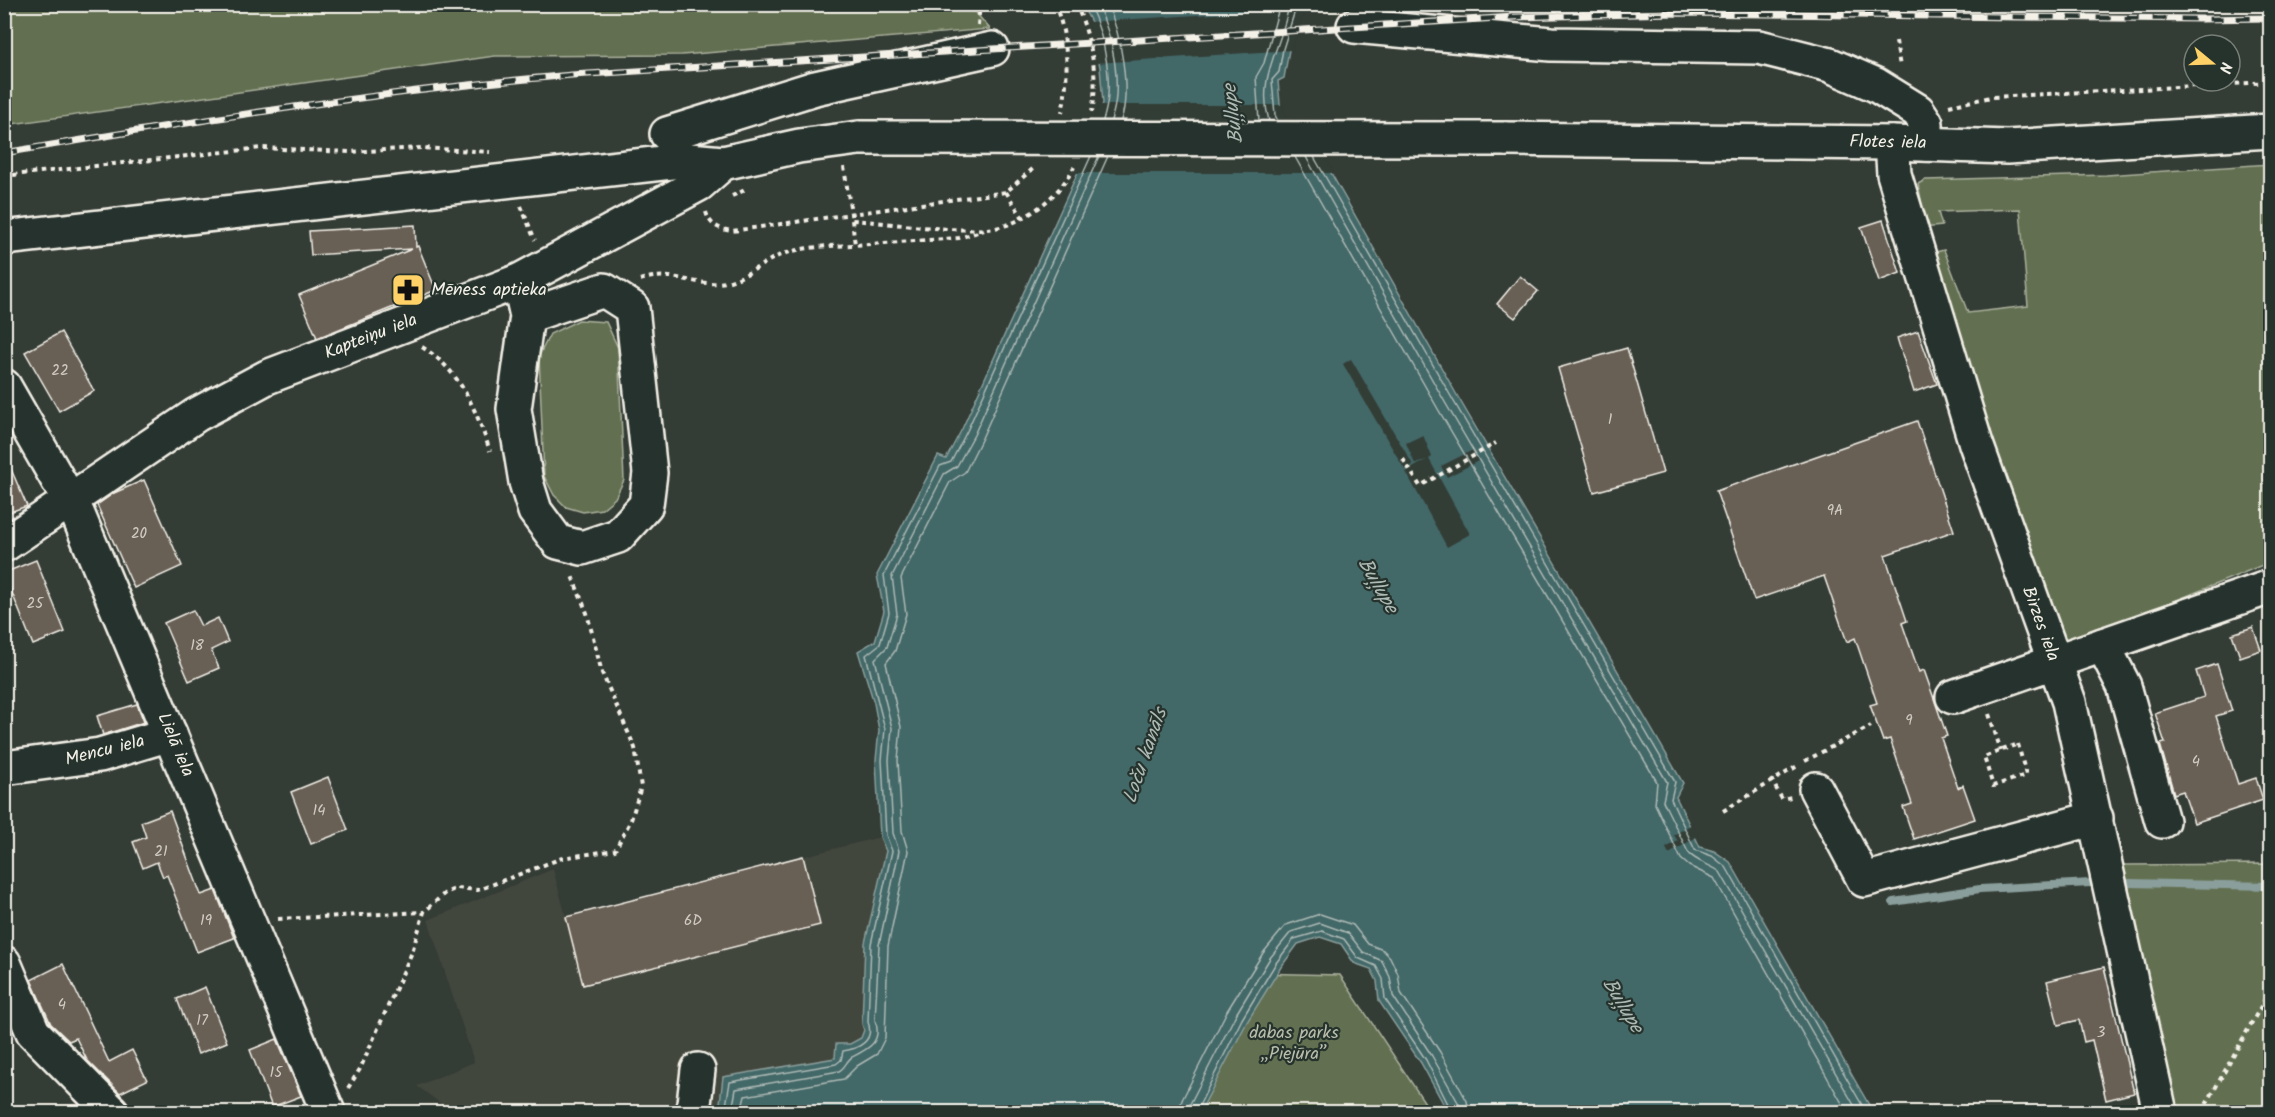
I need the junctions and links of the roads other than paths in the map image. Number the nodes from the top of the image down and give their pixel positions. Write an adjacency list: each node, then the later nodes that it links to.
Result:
1 (1354, 26): 6 (street)
2 (992, 49): 4 (street)
3 (2271, 130): 6 (street, Flotes iela)
4 (667, 134)
5 (1892, 143): 6 (street, Flotes iela); 7 (street, Flotes iela, bridge); 17 (street, Birzes iela)
6 (1926, 144)
7 (851, 153): 8 (street, Kapteiņu iela)
8 (723, 163): 9 (street); 10 (street, Kapteiņu iela)
9 (4, 238)
10 (519, 281): 11 (street); 13 (street, Kapteiņu iela)
11 (527, 316): 11 (street)
12 (4, 386): 13 (street, Lielā iela)
13 (71, 500): 14 (street, Kapteiņu iela); 19 (street, Lielā iela)
14 (4, 545)
15 (2271, 587): 16 (street)
16 (2103, 645): 17 (street); 23 (street)
17 (2054, 661): 18 (street); 22 (street, Birzes iela)
18 (1967, 693)
19 (170, 734): 20 (street, Mencu iela); 26 (street, Lielā iela)
20 (4, 768)
21 (1816, 789): 22 (street)
22 (2096, 818): 29 (street, Birzes iela)
23 (2162, 821)
24 (4, 963): 27 (street)
25 (698, 1070): 28 (street)
26 (337, 1102)
27 (112, 1113)
28 (693, 1113)
29 (2160, 1113)

